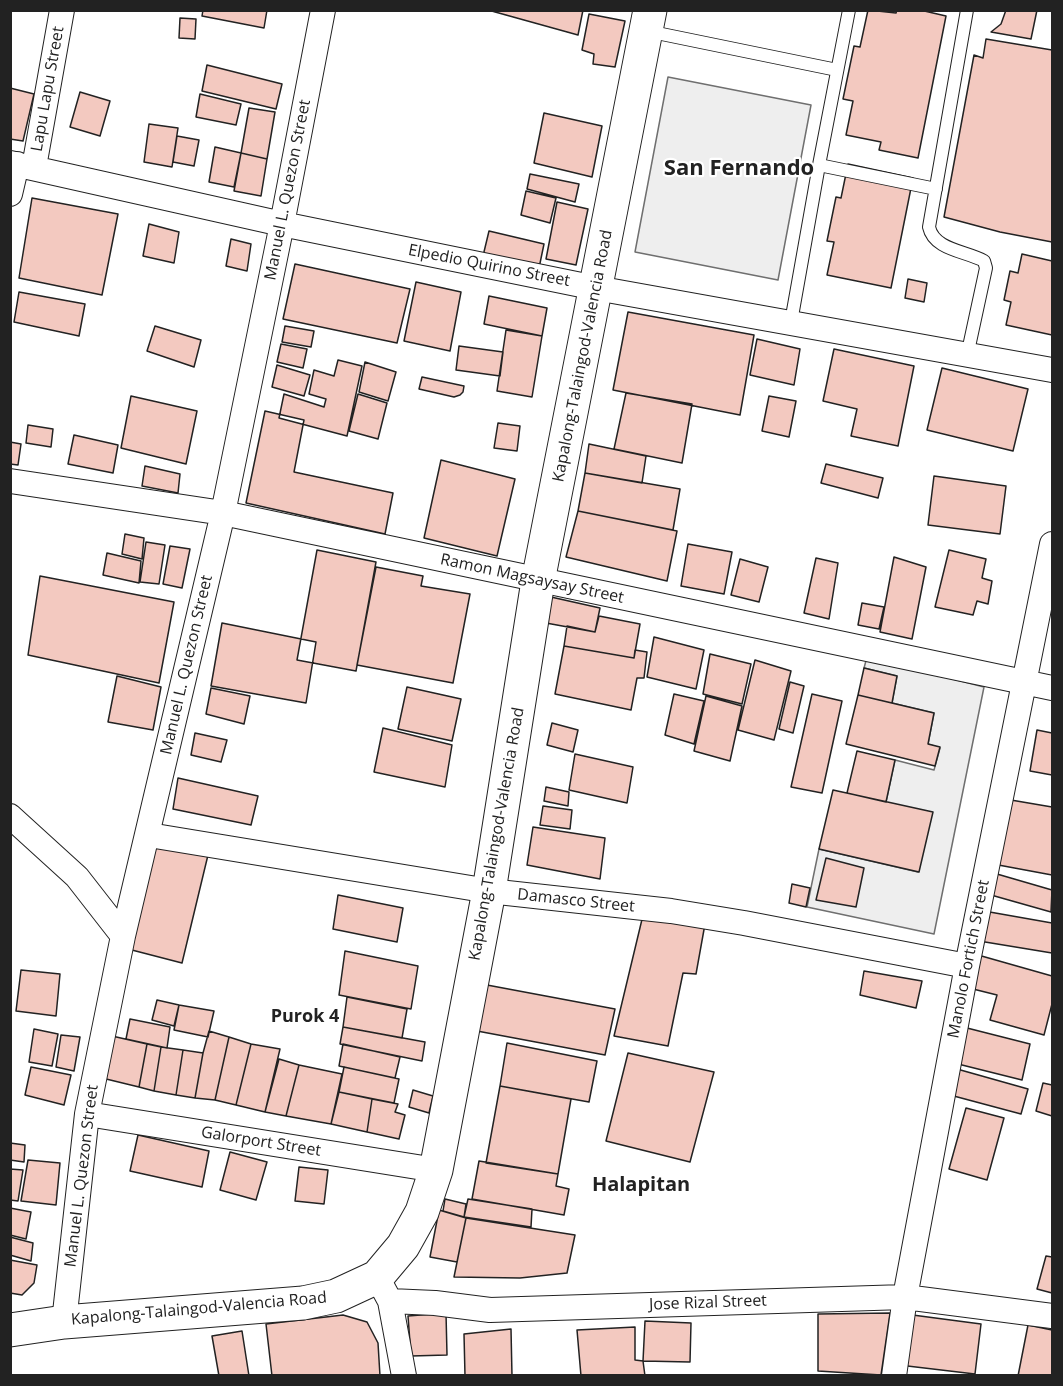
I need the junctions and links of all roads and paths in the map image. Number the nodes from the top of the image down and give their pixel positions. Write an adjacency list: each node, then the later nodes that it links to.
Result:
1 (62, 10): 7 (street, Lapu Lapu Street)
2 (323, 10): 11 (street, Manuel L. Quezon Street)
3 (849, 10): 6 (lane)
4 (967, 10): 9 (lane)
5 (648, 21): 6 (lane); 12 (highway, Kapalong-Talaingod-Valencia Road)
6 (837, 70): 8 (lane)
7 (20, 164): 10 (street, Lapu Lapu Street); 11 (street, Elpedio Quirino Street)
8 (819, 165): 9 (lane); 13 (lane)
9 (936, 189): 14 (lane)
10 (10, 194)
11 (282, 224): 12 (street, Elpedio Quirino Street); 17 (street, Manuel L. Quezon Street)
12 (596, 288): 13 (street, Elpedio Quirino Street); 19 (highway, Kapalong-Talaingod-Valencia Road)
13 (791, 322): 14 (street, Elpedio Quirino Street)
14 (966, 356): 15 (street, Elpedio Quirino Street)
15 (1053, 370)
16 (10, 481): 17 (street, Ramon Magsaysay Street)
17 (223, 513): 19 (street, Ramon Magsaysay Street); 23 (street, Manuel L. Quezon Street)
18 (1053, 544): 20 (street, Manolo Fortich Street)
19 (538, 581): 20 (street, Ramon Magsaysay Street); 24 (highway, Kapalong-Talaingod-Valencia Road)
20 (1024, 682): 21 (street, Ramon Magsaysay Street); 26 (street, Manolo Fortich Street)
21 (1053, 688)
22 (10, 816): 25 (street)
23 (149, 835): 24 (street, Damasco Street); 25 (street, Manuel L. Quezon Street)
24 (489, 891): 26 (street, Damasco Street); 28 (highway, Kapalong-Talaingod-Valencia Road)
25 (123, 936): 27 (street, Manuel L. Quezon Street)
26 (966, 966): 30 (street, Manolo Fortich Street)
27 (87, 1114): 28 (street, Galorport Street); 32 (street, Manuel L. Quezon Street)
28 (436, 1170): 29 (highway, Kapalong-Talaingod-Valencia Road)
29 (384, 1289): 30 (street, Jose Rizal Street); 32 (highway, Kapalong-Talaingod-Valencia Road); 34 (street)
30 (905, 1297): 31 (street, Jose Rizal Street); 35 (street, Manolo Fortich Street)
31 (1053, 1316)
32 (64, 1322): 33 (highway, Kapalong-Talaingod-Valencia Road)
33 (10, 1330)
34 (404, 1376)
35 (894, 1376)

